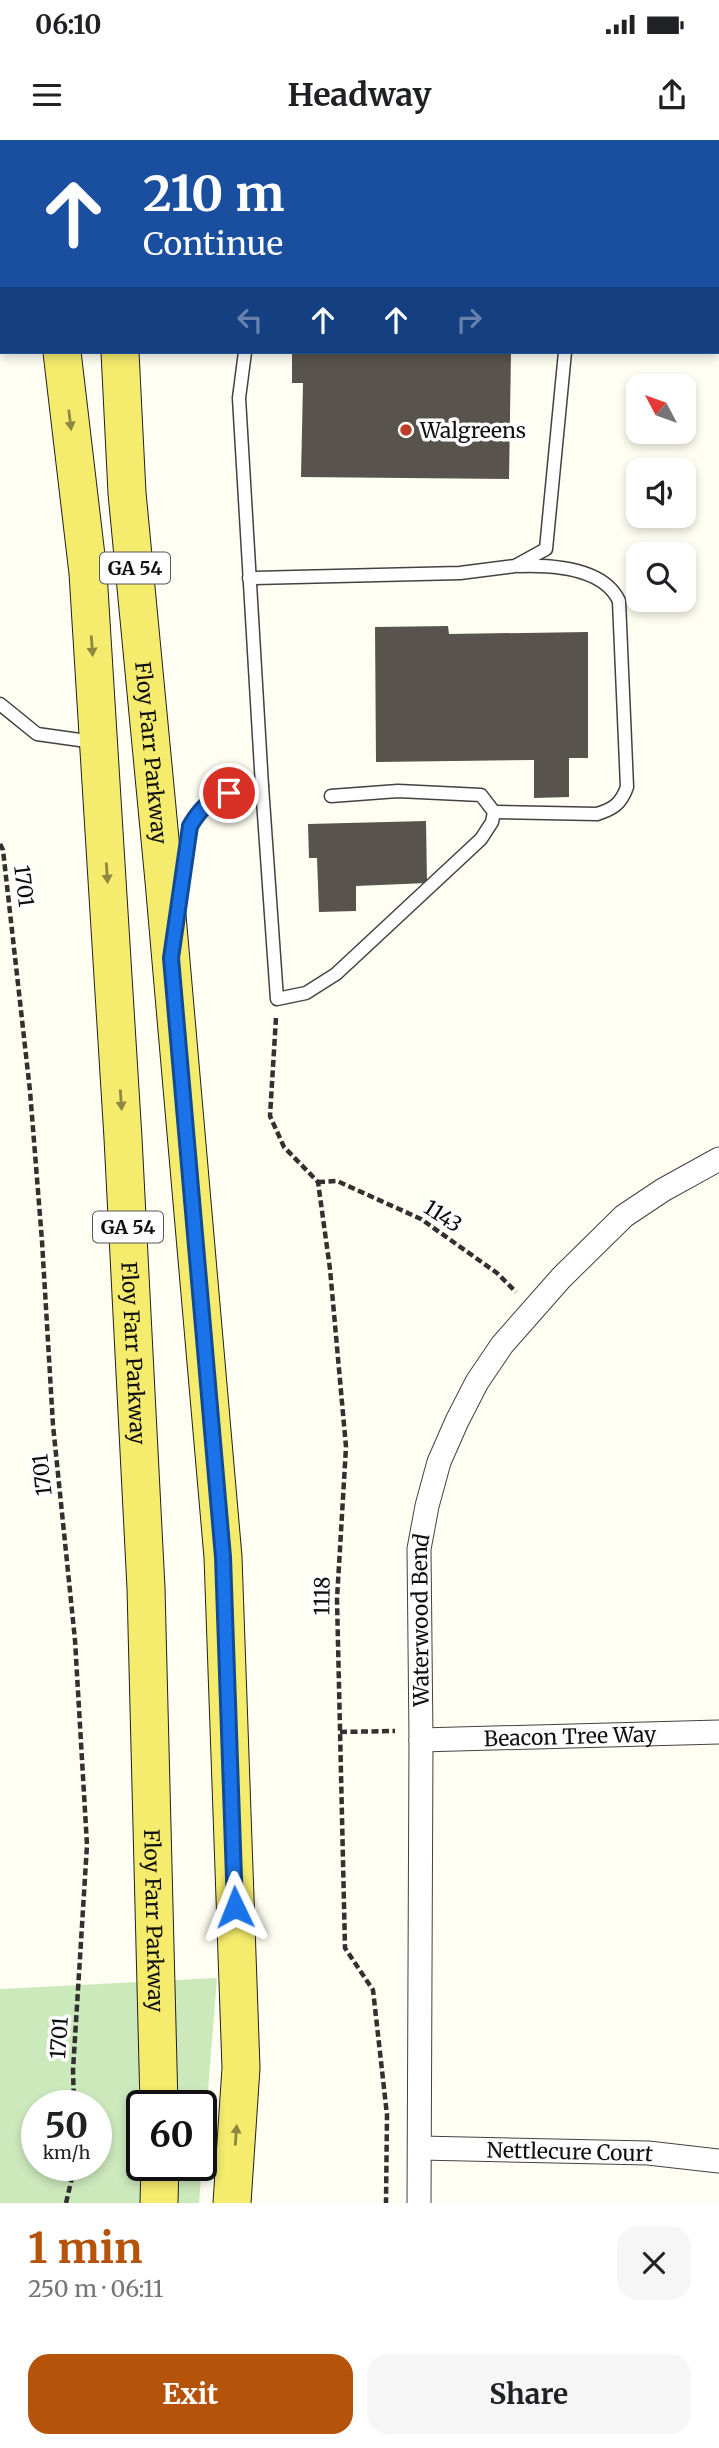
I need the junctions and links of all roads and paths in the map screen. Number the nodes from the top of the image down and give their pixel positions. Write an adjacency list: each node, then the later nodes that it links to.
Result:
1 (62, 354): 8 (main road, Floy Farr Parkway / GA 54, one-way to 8)
2 (120, 354): 13 (main road, Floy Farr Parkway / GA 54)
3 (245, 354): 6 (lane)
4 (565, 354): 5 (lane)
5 (515, 566): 6 (lane); 11 (lane)
6 (249, 578): 9 (lane)
7 (0, 704): 8 (lane)
8 (98, 742): 22 (main road, Floy Farr Parkway / GA 54, one-way to 22)
9 (262, 786): 13 (lane); 14 (lane)
10 (331, 796): 11 (lane)
11 (494, 812): 14 (lane)
12 (0, 844): 21 (path, 1701)
13 (171, 958): 29 (main road, Floy Farr Parkway / GA 54, one-way to 13)
14 (277, 999): 16 (path)
15 (719, 1159): 17 (street, Waterwood Bend)
16 (318, 1182): 17 (path, 1143); 19 (path, 1118)
17 (533, 1310): 20 (street, Waterwood Bend)
18 (719, 1731): 20 (street, Beacon Tree Way)
19 (340, 1732): 20 (path); 30 (path, 1118)
20 (421, 1735): 23 (street, Waterwood Bend)
21 (74, 2090)
22 (159, 2090)
23 (420, 2148): 24 (street, Nettlecure Court); 31 (street, Waterwood Bend)
24 (719, 2161)
25 (71, 2181): 27 (path)
26 (160, 2181): 28 (main road)
27 (66, 2203)
28 (159, 2203)
29 (232, 2203)
30 (386, 2203)
31 (419, 2203)

